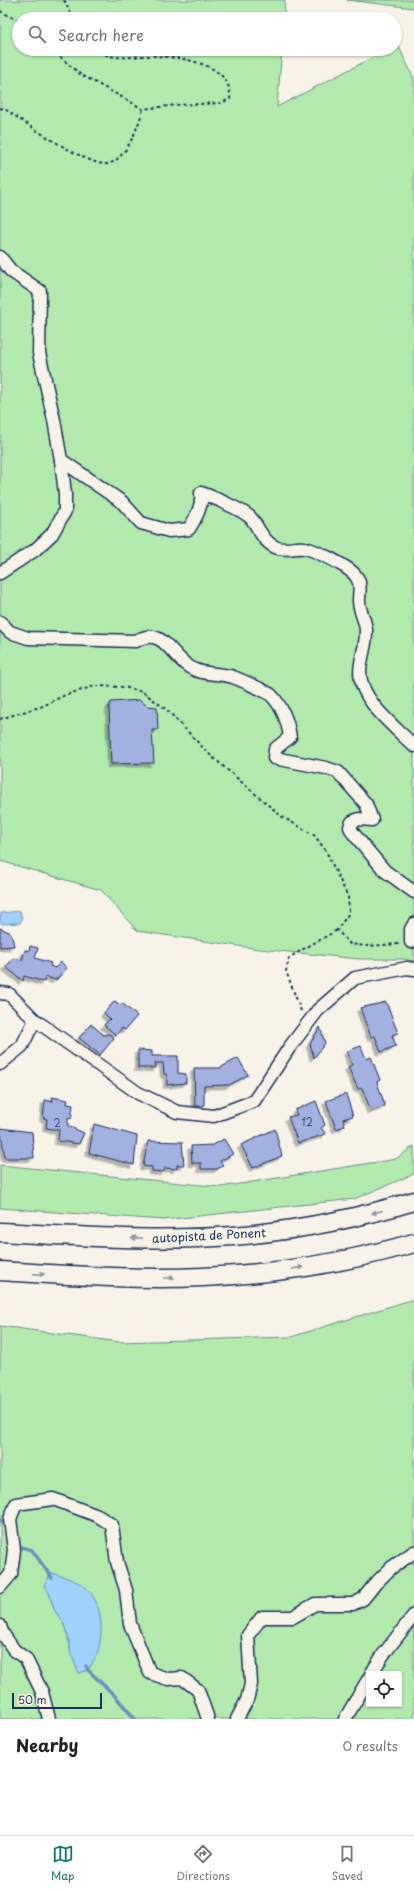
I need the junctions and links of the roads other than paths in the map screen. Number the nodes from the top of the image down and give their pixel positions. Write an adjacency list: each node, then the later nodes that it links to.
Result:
1 (0, 257): 2 (street)
2 (61, 460): 3 (street); 5 (street)
3 (0, 573)
4 (0, 622): 6 (street)
5 (414, 746)
6 (414, 892)
7 (414, 924): 8 (street)
8 (411, 942)
9 (414, 970): 11 (street)
10 (0, 993): 11 (street)
11 (35, 1020): 12 (street)
12 (0, 1064)
13 (414, 1201): 14 (highway, autopista de Ponent, one-way to 14)
14 (0, 1232)
15 (414, 1243): 16 (highway, one-way to 15)
16 (0, 1271)
17 (414, 1552): 25 (street)
18 (0, 1587): 24 (street)
19 (414, 1615): 21 (street)
20 (0, 1626): 23 (street)
21 (373, 1671)
22 (366, 1683): 26 (street)
23 (50, 1719)
24 (208, 1719)
25 (238, 1719)
26 (344, 1719)

